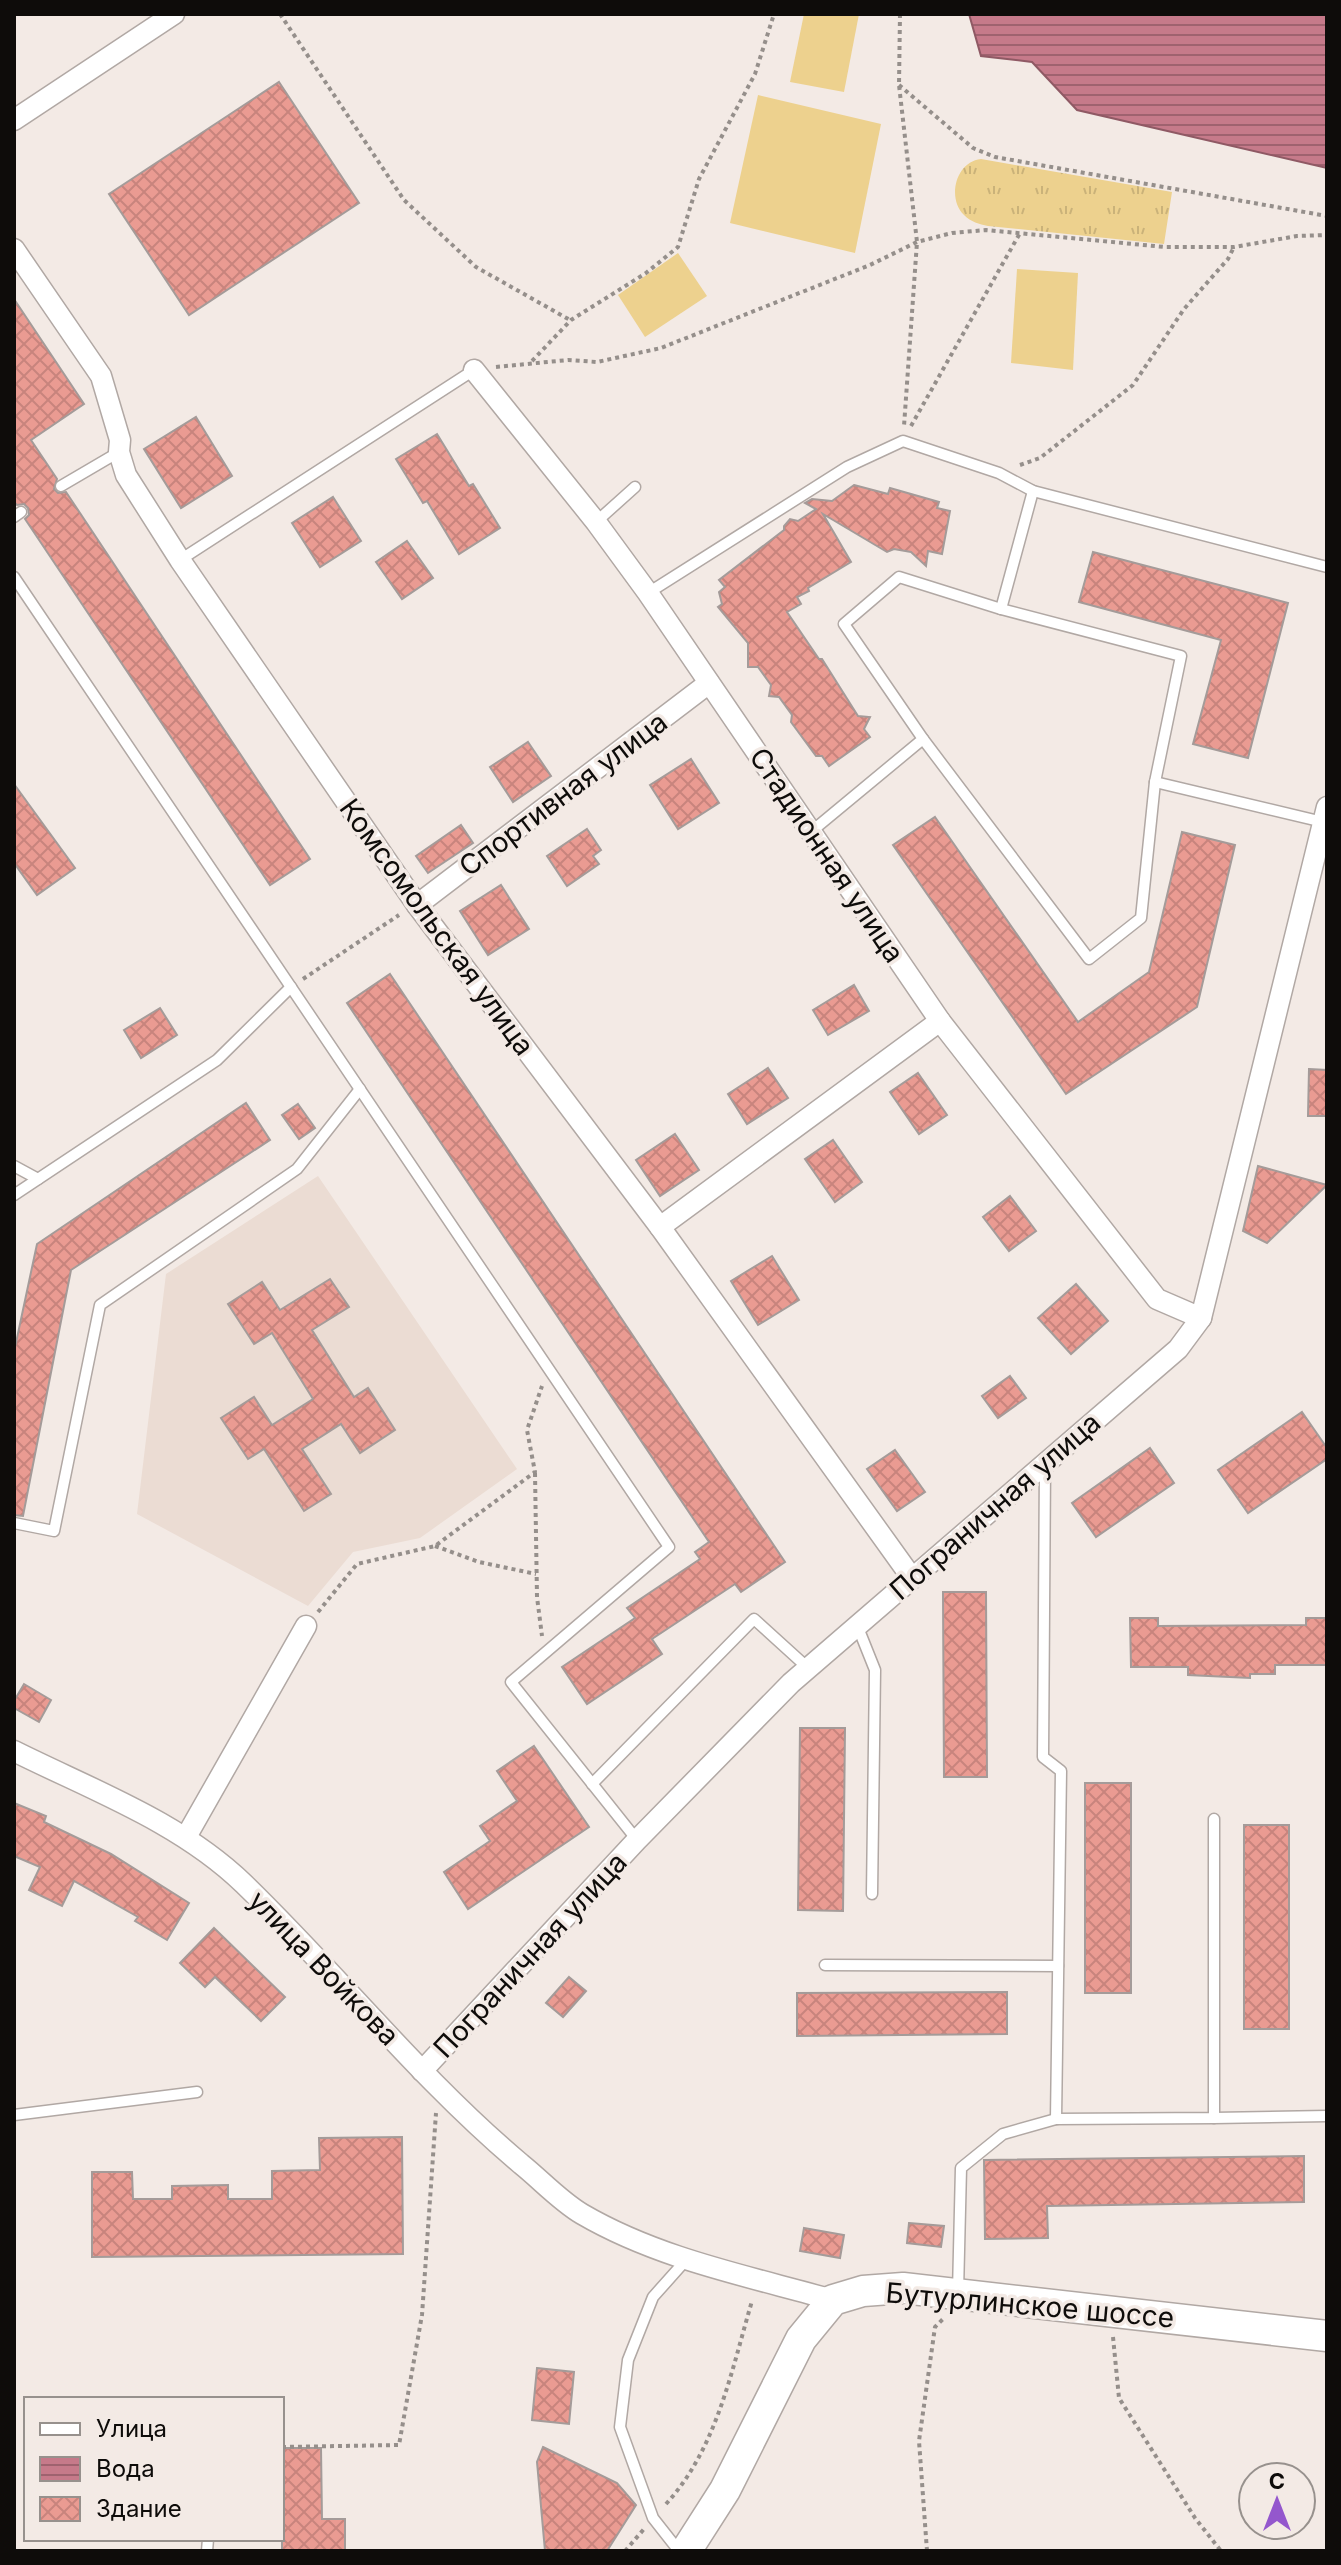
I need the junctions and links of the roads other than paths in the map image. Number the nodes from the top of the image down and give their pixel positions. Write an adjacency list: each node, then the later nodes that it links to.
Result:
1 (174, 14): 2 (street)
2 (14, 120)
3 (14, 249): 5 (street, Комсомольская улица)
4 (474, 370): 9 (street, Стадионная улица); 10 (lane)
5 (119, 452): 6 (lane); 10 (street, Комсомольская улица)
6 (61, 486)
7 (635, 487): 9 (lane)
8 (1033, 491): 11 (lane); 13 (lane); 14 (lane)
9 (596, 522): 13 (street, Стадионная улица)
10 (180, 560): 20 (street, Комсомольская улица)
11 (1327, 567)
12 (14, 577): 21 (lane)
13 (648, 593): 15 (street, Стадионная улица)
14 (1001, 609): 16 (lane); 17 (lane)
15 (709, 683): 19 (street, Стадионная улица); 20 (street, Спортивная улица)
16 (923, 739): 17 (lane); 19 (lane)
17 (1155, 782): 18 (lane)
18 (1325, 814): 28 (street, Пограничная улица)
19 (812, 831): 22 (street, Стадионная улица)
20 (417, 905): 27 (street, Комсомольская улица)
21 (291, 987): 23 (lane); 25 (lane)
22 (940, 1021): 27 (street); 28 (street, Стадионная улица)
23 (360, 1089): 30 (lane); 36 (lane)
24 (14, 1166): 25 (lane)
25 (38, 1179): 26 (lane)
26 (14, 1195)
27 (660, 1227): 31 (street, Комсомольская улица)
28 (1201, 1318): 29 (street, Пограничная улица)
29 (1045, 1461): 31 (street, Пограничная улица); 42 (lane)
30 (14, 1523)
31 (912, 1578): 32 (street, Пограничная улица)
32 (857, 1625): 34 (street, Пограничная улица); 40 (lane)
33 (306, 1626): 38 (street)
34 (808, 1668): 36 (lane); 39 (street, Пограничная улица)
35 (14, 1751): 38 (street, улица Войкова)
36 (592, 1784): 39 (lane)
37 (1214, 1819): 47 (lane)
38 (186, 1837): 43 (street, улица Войкова)
39 (637, 1840): 43 (street, Пограничная улица)
40 (872, 1894)
41 (825, 1965): 42 (lane)
42 (1058, 1966): 48 (lane)
43 (422, 2071): 49 (street, улица Войкова)
44 (197, 2092): 45 (lane)
45 (14, 2115)
46 (1327, 2116): 47 (lane)
47 (1214, 2118): 48 (lane)
48 (1056, 2119): 50 (lane)
49 (686, 2260): 51 (street, улица Войкова); 53 (lane)
50 (954, 2294): 51 (main road, Бутурлинское шоссе); 52 (main road, Бутурлинское шоссе)
51 (833, 2300): 54 (main road)
52 (1327, 2336)
53 (679, 2551)
54 (686, 2551)

